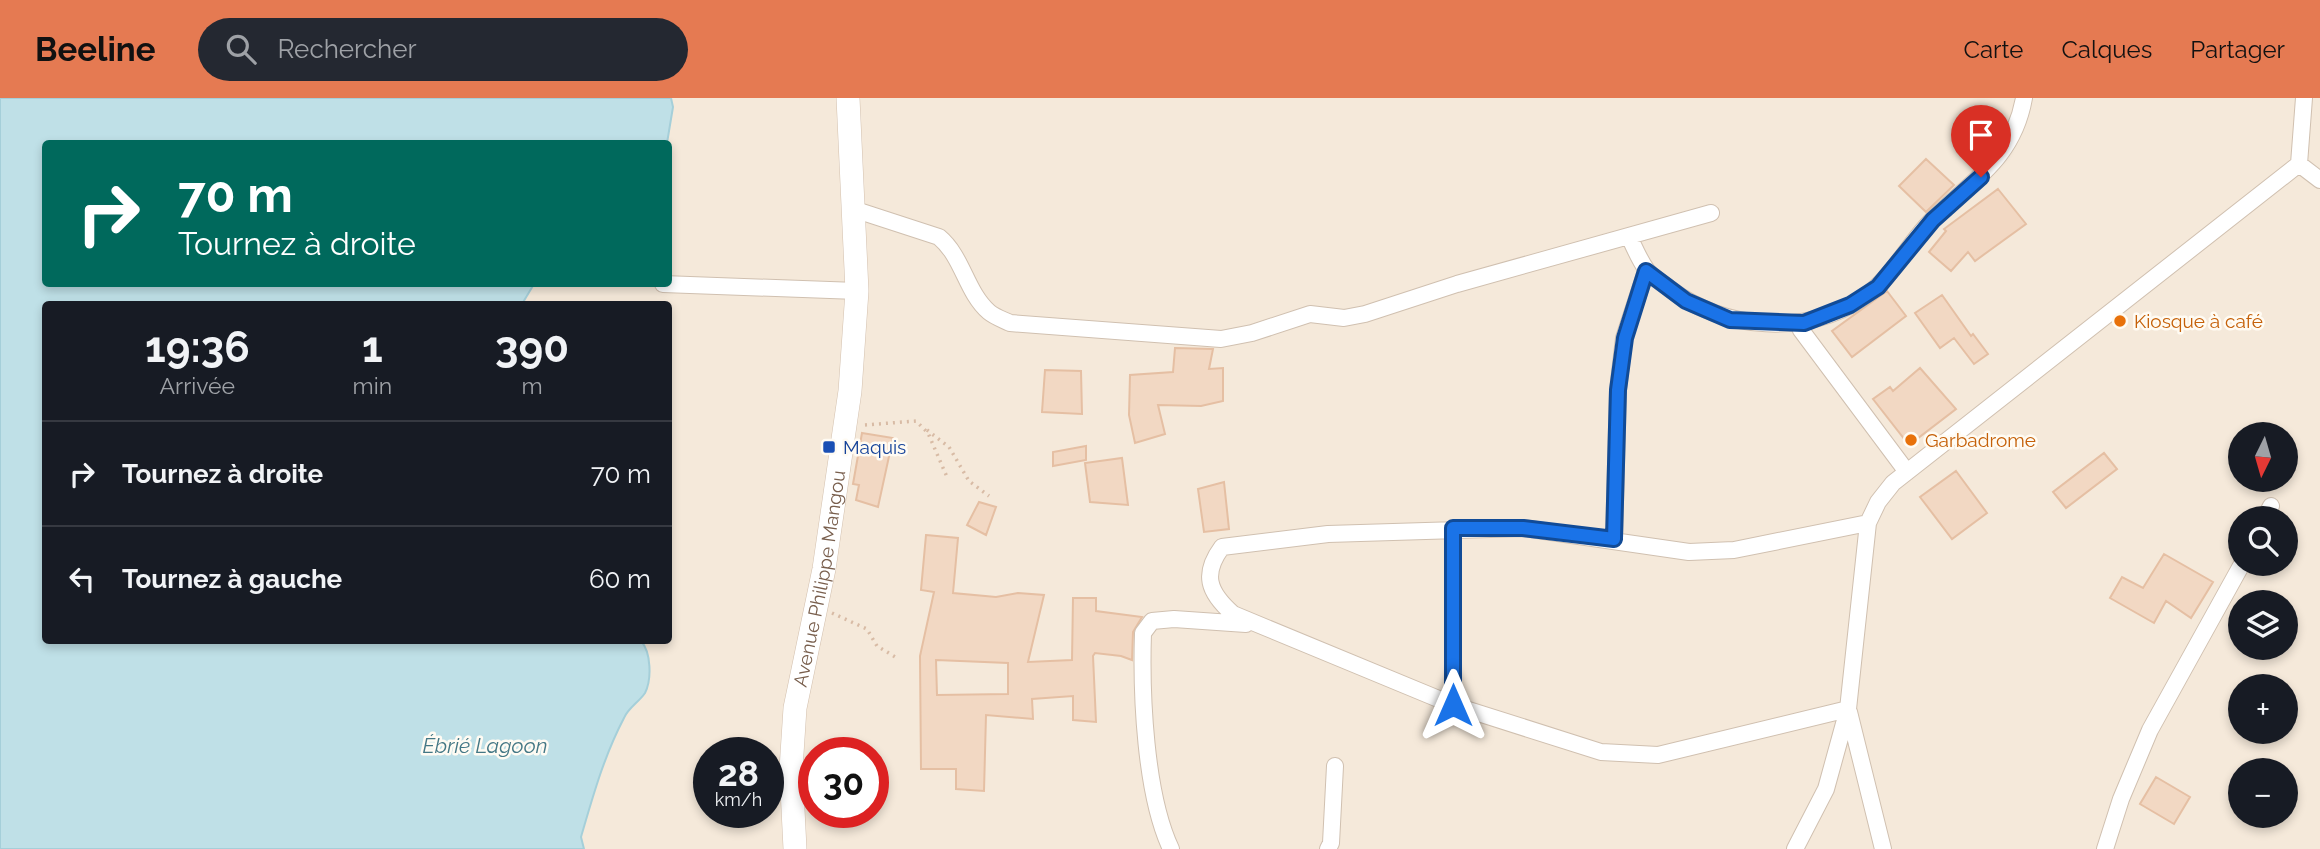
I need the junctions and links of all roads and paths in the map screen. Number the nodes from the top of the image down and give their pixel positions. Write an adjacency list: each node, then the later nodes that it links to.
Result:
1 (848, 98): 6 (street, Avenue Philippe Mangou)
2 (2024, 98): 12 (street)
3 (2304, 98): 4 (street)
4 (2299, 164): 5 (street); 15 (street)
5 (2320, 180)
6 (853, 209): 8 (street); 11 (street, Avenue Philippe Mangou)
7 (1710, 213): 8 (street)
8 (1629, 236): 9 (street)
9 (1646, 271): 12 (street); 20 (street)
10 (672, 285): 11 (street)
11 (857, 291): 14 (street, Avenue Philippe Mangou)
12 (1804, 323): 15 (street)
13 (916, 421): 14 (path); 16 (path); 17 (path)
14 (846, 425): 22 (street, Avenue Philippe Mangou)
15 (1907, 472): 18 (street)
16 (947, 477)
17 (989, 496)
18 (1868, 523): 20 (street); 26 (street)
19 (1453, 528): 20 (street); 23 (street); 25 (street)
20 (1614, 539)
21 (2235, 576): 33 (street)
22 (816, 608): 24 (path); 28 (street, Avenue Philippe Mangou)
23 (1259, 625): 25 (street); 29 (street)
24 (897, 658)
25 (1453, 705): 26 (street)
26 (1848, 709): 31 (street); 32 (street)
27 (1335, 766): 30 (street)
28 (795, 849)
29 (1171, 849)
30 (1328, 849)
31 (1795, 849)
32 (1883, 849)
33 (2105, 849)

